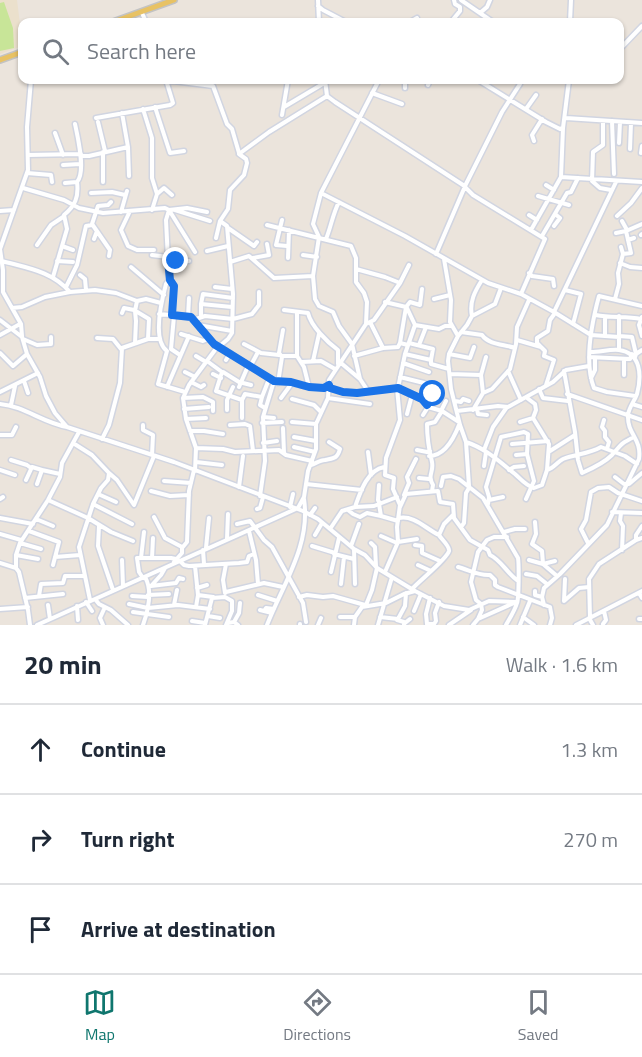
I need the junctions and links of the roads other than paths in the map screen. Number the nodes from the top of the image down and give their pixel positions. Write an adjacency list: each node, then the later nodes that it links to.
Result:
1 (174, 0): 7 (main road)
2 (454, 0): 13 (street)
3 (460, 0): 8 (street)
4 (490, 0): 8 (street)
5 (571, 0): 15 (street)
6 (318, 3): 11 (street); 12 (street)
7 (142, 13): 9 (main road); 10 (street)
8 (480, 13): 14 (street)
9 (126, 18)
10 (144, 18)
11 (319, 18)
12 (338, 18)
13 (454, 18)
14 (487, 18)
15 (570, 18)
16 (641, 28): 17 (street)
17 (624, 45)
18 (18, 53): 19 (main road)
19 (0, 60)
20 (31, 84): 63 (street)
21 (166, 84): 38 (street)
22 (197, 84): 62 (street)
23 (287, 84): 37 (street)
24 (321, 84): 37 (street)
25 (326, 84): 34 (street)
26 (378, 84): 32 (street)
27 (405, 84): 31 (street)
28 (484, 84): 35 (street)
29 (519, 84): 35 (street)
30 (569, 84): 45 (street)
31 (405, 88)
32 (372, 93): 36 (street); 43 (street)
33 (536, 95): 40 (street)
34 (327, 96): 43 (street); 62 (street)
35 (508, 100): 40 (street); 81 (street)
36 (402, 104)
37 (284, 107): 42 (street)
38 (155, 108): 39 (street); 59 (street)
39 (143, 109): 41 (street); 88 (street)
40 (526, 109): 44 (street)
41 (122, 113): 57 (street); 60 (street)
42 (282, 115)
43 (360, 118): 81 (street); 87 (street)
44 (542, 118): 52 (street); 54 (street)
45 (566, 118): 47 (street); 52 (street)
46 (612, 121): 47 (street); 48 (street); 69 (street)
47 (603, 122): 73 (street)
48 (620, 122): 49 (street); 55 (street)
49 (631, 123): 50 (street); 58 (street)
50 (642, 123)
51 (75, 124): 65 (street)
52 (563, 128): 71 (street)
53 (55, 133): 64 (street)
54 (534, 141)
55 (619, 143)
56 (642, 146): 61 (street)
57 (128, 147): 60 (street); 70 (street)
58 (630, 149)
59 (184, 151)
60 (104, 152): 65 (street); 76 (street)
61 (641, 153)
62 (239, 154): 113 (street)
63 (28, 155): 64 (street); 68 (street)
64 (63, 155): 65 (street)
65 (81, 155): 66 (street)
66 (80, 164): 67 (street); 75 (street)
67 (63, 165)
68 (27, 172): 74 (street); 82 (street)
69 (614, 174)
70 (129, 176)
71 (561, 177): 72 (street); 84 (street)
72 (578, 178): 73 (street); 94 (street)
73 (592, 179): 77 (street); 85 (street)
74 (52, 182)
75 (77, 182): 79 (street); 95 (street)
76 (103, 182)
77 (616, 182): 78 (street); 85 (street)
78 (642, 182)
79 (65, 183)
80 (546, 186): 84 (street)
81 (465, 187): 122 (street); 142 (street)
82 (23, 188): 95 (street); 97 (street)
83 (642, 188): 108 (street)
84 (554, 190): 91 (street)
85 (612, 190): 176 (street)
86 (91, 193): 103 (street)
87 (321, 193): 93 (street); 126 (street)
88 (157, 194): 89 (street); 98 (street)
89 (172, 195)
90 (537, 196): 91 (street)
91 (548, 199): 94 (street); 110 (street)
92 (111, 202): 101 (street)
93 (339, 202): 130 (street); 142 (street)
94 (561, 202): 96 (street); 105 (street)
95 (74, 205): 101 (street); 107 (street)
96 (569, 205)
97 (14, 210): 100 (street); 151 (street)
98 (152, 210): 99 (street); 102 (street)
99 (170, 210): 104 (street); 112 (street); 141 (street); 149 (street)
100 (0, 211)
101 (96, 211): 103 (street); 115 (street)
102 (130, 211): 103 (street); 149 (street)
103 (121, 212)
104 (207, 212)
105 (555, 214): 111 (street); 111 (street)
106 (529, 215): 110 (street)
107 (64, 216): 134 (street); 135 (street)
108 (617, 216)
109 (282, 220): 118 (street)
110 (537, 220): 122 (street)
111 (551, 220): 125 (street)
112 (210, 221)
113 (220, 221): 119 (street); 127 (street)
114 (622, 221): 123 (street)
115 (92, 225): 120 (street); 170 (street)
116 (267, 225): 118 (street)
117 (642, 225): 123 (street)
118 (280, 227): 121 (street); 137 (street)
119 (227, 228): 132 (street); 136 (street)
120 (97, 230): 129 (street); 145 (street)
121 (289, 230): 126 (street); 137 (street)
122 (531, 230): 125 (street)
123 (626, 230): 124 (street); 131 (street)
124 (616, 234)
125 (542, 236): 161 (street)
126 (319, 237): 130 (street); 146 (street)
127 (216, 238)
128 (634, 238): 131 (street)
129 (94, 239)
130 (326, 239): 160 (street)
131 (628, 240): 143 (street)
132 (257, 242)
133 (267, 244): 147 (street)
134 (37, 245)
135 (62, 246): 139 (street); 152 (street)
136 (228, 246): 140 (street); 155 (street)
137 (287, 246): 148 (street)
138 (621, 247): 143 (street)
139 (73, 250)
140 (207, 251)
141 (195, 252)
142 (436, 254): 150 (street)
143 (623, 254): 156 (street)
144 (303, 255): 146 (street)
145 (109, 256)
146 (317, 256): 163 (street)
147 (252, 258): 155 (street); 163 (street)
148 (288, 258)
149 (168, 259): 153 (street); 165 (street)
150 (444, 259): 166 (street); 182 (street)
151 (1, 261): 164 (street); 168 (street)
152 (57, 261): 154 (street); 164 (street)
153 (189, 261)
154 (73, 262)
155 (230, 262): 173 (street)
156 (620, 263): 159 (street); 186 (street)
157 (409, 265): 167 (street)
158 (132, 267): 178 (street)
159 (642, 268)
160 (356, 269): 167 (street); 213 (street)
161 (529, 273): 169 (street); 181 (street)
162 (80, 274): 175 (street)
163 (313, 276): 245 (street)
164 (52, 277): 170 (street)
165 (170, 280): 178 (street); 180 (street)
166 (482, 280): 172 (street); 204 (street)
167 (400, 283): 189 (street)
168 (1, 284): 195 (street)
169 (554, 286)
170 (66, 287): 177 (street)
171 (215, 287): 173 (street)
172 (501, 288): 181 (street); 204 (street)
173 (232, 289): 184 (street)
174 (422, 289): 194 (street)
175 (86, 290): 177 (street); 188 (street)
176 (565, 290): 199 (street); 215 (street)
177 (70, 292): 195 (street)
178 (164, 292): 180 (street); 190 (street)
179 (259, 292): 210 (street)
180 (173, 293): 202 (street)
181 (520, 294): 187 (street)
182 (450, 296): 185 (street); 219 (street)
183 (189, 298): 206 (street)
184 (233, 298): 191 (street); 193 (street)
185 (434, 299)
186 (615, 299): 192 (street); 203 (street)
187 (529, 300): 199 (street); 238 (street)
188 (137, 301): 190 (street); 197 (street)
189 (385, 302): 194 (street); 213 (street)
190 (161, 303): 201 (street)
191 (201, 304): 193 (street); 207 (street)
192 (642, 306)
193 (232, 307): 210 (street)
194 (406, 307): 217 (street); 240 (street)
195 (12, 309): 214 (street)
196 (284, 310): 198 (street)
197 (135, 311): 200 (street); 235 (street); 239 (street)
198 (297, 312): 223 (street); 264 (street)
199 (554, 312): 215 (street); 247 (street)
200 (122, 313)
201 (159, 314): 202 (street); 236 (street)
202 (173, 315): 206 (street); 260 (street)
203 (596, 315): 208 (street); 227 (street)
204 (472, 316): 225 (street)
205 (619, 316): 208 (street); 209 (street); 230 (street)
206 (188, 317): 212 (street)
207 (201, 317): 210 (street); 212 (street)
208 (605, 317): 229 (street)
209 (641, 318): 231 (street)
210 (233, 319): 222 (street)
211 (0, 320): 220 (street)
212 (193, 320): 216 (street)
213 (368, 323): 245 (street); 248 (street)
214 (21, 324): 220 (street); 233 (street)
215 (573, 324): 227 (street)
216 (197, 325): 222 (street); 237 (street)
217 (415, 325): 218 (street); 242 (street)
218 (426, 327): 219 (street); 243 (street)
219 (452, 327): 225 (street)
220 (11, 329): 226 (street); 233 (street)
221 (283, 330): 261 (street)
222 (232, 332): 244 (street)
223 (319, 333): 272 (street); 277 (street)
224 (181, 334): 228 (street)
225 (459, 334): 249 (street); 259 (street)
226 (0, 335)
227 (591, 335): 229 (street); 254 (street)
228 (189, 336): 237 (street); 260 (street)
229 (605, 336): 230 (street)
230 (619, 336): 251 (street); 262 (street)
231 (642, 336)
232 (51, 337): 233 (street)
233 (22, 338): 257 (street)
234 (97, 338): 250 (street)
235 (148, 339): 236 (street); 239 (street)
236 (160, 339): 307 (street)
237 (208, 339): 244 (street)
238 (517, 340): 247 (street); 249 (street)
239 (135, 343): 250 (street)
240 (400, 343): 242 (street); 248 (street)
241 (244, 344): 253 (street)
242 (409, 344): 243 (street); 258 (street)
243 (419, 345): 270 (street)
244 (218, 347): 256 (street); 273 (street)
245 (352, 347): 265 (street); 277 (street)
246 (474, 347): 259 (street)
247 (541, 347): 306 (street)
248 (383, 348): 265 (street)
249 (515, 348): 282 (street)
250 (121, 350): 382 (street)
251 (619, 350): 254 (street); 262 (street)
252 (642, 350): 262 (street)
253 (258, 351): 261 (street); 276 (street)
254 (591, 352): 267 (street)
255 (0, 353): 257 (street)
256 (230, 353): 269 (street); 276 (street)
257 (27, 354): 287 (street)
258 (405, 354): 270 (street); 275 (street)
259 (449, 354): 281 (street)
260 (180, 355): 307 (street)
261 (280, 355): 264 (street); 298 (street)
262 (634, 355): 271 (street); 291 (street)
263 (196, 356): 273 (street)
264 (297, 356): 274 (street)
265 (354, 356): 296 (street)
266 (486, 357): 289 (street)
267 (589, 357): 268 (street); 278 (street)
268 (595, 358): 271 (street); 295 (street)
269 (226, 360)
270 (431, 360): 281 (street)
271 (624, 360): 279 (street)
272 (314, 361): 274 (street); 277 (street)
273 (207, 362): 285 (street); 292 (street)
274 (302, 362): 308 (street)
275 (403, 363): 286 (street); 293 (street)
276 (249, 366): 298 (street); 304 (street)
277 (338, 366): 296 (street); 309 (street)
278 (589, 366): 283 (street); 295 (street)
279 (624, 366): 280 (street); 290 (street)
280 (630, 367)
281 (449, 371): 289 (street); 333 (street)
282 (508, 371): 318 (street); 330 (street)
283 (564, 371): 306 (street); 319 (street)
284 (185, 372): 292 (street)
285 (222, 372): 294 (street); 304 (street)
286 (429, 372)
287 (38, 373): 297 (street); 373 (street)
288 (213, 374): 294 (street)
289 (481, 375): 318 (street)
290 (624, 375)
291 (641, 376): 322 (street)
292 (195, 377): 299 (street)
293 (400, 377): 301 (street); 311 (street)
294 (221, 378): 321 (street)
295 (591, 378): 322 (street)
296 (360, 379): 316 (street)
297 (24, 381): 302 (street); 317 (street)
298 (274, 381): 300 (street); 323 (street); 343 (street)
299 (191, 382): 303 (street); 315 (street)
300 (292, 383): 308 (street); 325 (street)
301 (424, 383)
302 (15, 385): 314 (street); 339 (street)
303 (204, 385)
304 (237, 385): 305 (street); 321 (street)
305 (251, 386)
306 (545, 386): 313 (street)
307 (167, 387): 315 (street)
308 (309, 387): 309 (street)
309 (329, 387): 316 (street); 326 (street)
310 (427, 387): 337 (street)
311 (398, 388): 316 (street); 320 (street); 419 (street)
312 (434, 390): 337 (street)
313 (539, 390): 327 (street); 331 (street)
314 (0, 392)
315 (185, 392): 324 (street)
316 (368, 392)
317 (28, 393)
318 (483, 393): 345 (street)
319 (567, 394): 331 (street); 353 (street)
320 (412, 395): 337 (street); 350 (street)
321 (229, 396): 329 (street); 346 (street)
322 (636, 396): 338 (street)
323 (263, 397): 329 (street); 343 (street)
324 (183, 398): 344 (street); 344 (street)
325 (281, 398)
326 (328, 398): 336 (street); 349 (street)
327 (527, 398): 330 (street); 358 (street)
328 (292, 399): 349 (street)
329 (242, 400): 356 (street)
330 (521, 400): 341 (street)
331 (568, 400): 379 (street)
332 (446, 401): 347 (street)
333 (455, 401): 334 (street); 348 (street)
334 (469, 401)
335 (0, 404): 339 (street)
336 (370, 404)
337 (425, 404): 340 (street); 347 (street); 351 (street)
338 (632, 404): 342 (street); 353 (street)
339 (11, 405): 373 (street)
340 (421, 407)
341 (508, 407): 345 (street); 398 (street)
342 (642, 407)
343 (265, 408): 354 (street)
344 (184, 409): 359 (street)
345 (475, 409): 348 (street); 352 (street)
346 (227, 410)
347 (442, 411): 369 (street); 370 (street)
348 (458, 411): 370 (street)
349 (321, 412): 367 (street)
350 (407, 414)
351 (423, 415)
352 (487, 415)
353 (629, 416): 361 (street); 381 (street)
354 (263, 417): 357 (street); 365 (street)
355 (206, 418): 359 (street)
356 (242, 418)
357 (274, 418)
358 (532, 418): 364 (street); 385 (street)
359 (186, 419): 375 (street)
360 (604, 420): 394 (street)
361 (642, 420)
362 (282, 422): 365 (street)
363 (292, 422): 367 (street)
364 (520, 422)
365 (262, 423): 387 (street)
366 (230, 424): 396 (street)
367 (316, 424): 384 (street)
368 (420, 424): 369 (street)
369 (428, 424): 404 (street)
370 (459, 424): 389 (street); 404 (street)
371 (143, 425): 407 (street)
372 (16, 427): 378 (street)
373 (67, 427): 376 (street)
374 (283, 428): 403 (street)
375 (190, 431): 377 (street); 393 (street)
376 (79, 432): 382 (street); 386 (street)
377 (223, 434)
378 (0, 435)
379 (575, 435): 399 (street); 409 (street)
380 (294, 437): 384 (street)
381 (635, 437): 400 (street); 415 (street)
382 (102, 439): 407 (street)
383 (277, 441): 387 (street)
384 (316, 441): 401 (street)
385 (548, 441): 390 (street); 399 (street)
386 (73, 442): 426 (street); 428 (street)
387 (263, 442): 397 (street)
388 (329, 442): 414 (street)
389 (466, 442): 398 (street); 443 (street)
390 (528, 442): 391 (street); 405 (street); 410 (street)
391 (512, 444)
392 (294, 447): 401 (street)
393 (195, 448): 396 (street); 413 (street)
394 (608, 448): 400 (street); 409 (street)
395 (417, 450): 404 (street)
396 (253, 451): 397 (street)
397 (264, 451): 403 (street); 453 (street)
398 (485, 451): 410 (street); 417 (street)
399 (550, 451): 425 (street)
400 (614, 451): 409 (street); 415 (street)
401 (315, 452): 414 (street)
402 (368, 452): 430 (street)
403 (284, 453): 414 (street)
404 (430, 453): 434 (street)
405 (527, 454): 406 (street); 444 (street)
406 (516, 455)
407 (153, 456): 423 (street); 426 (street)
408 (243, 456): 442 (street)
409 (577, 456): 425 (street)
410 (495, 457): 424 (street); 461 (street)
411 (416, 459): 451 (street)
412 (11, 460): 420 (street)
413 (196, 462): 416 (street); 423 (street)
414 (311, 463): 438 (street)
415 (637, 464): 439 (street)
416 (222, 465)
417 (484, 466)
418 (524, 466): 424 (street)
419 (384, 467): 430 (street); 454 (street)
420 (31, 468): 422 (street); 433 (street)
421 (0, 470): 429 (street)
422 (42, 470): 428 (street); 437 (street)
423 (195, 470): 436 (street); 442 (street)
424 (509, 470): 444 (street)
425 (547, 470): 444 (street)
426 (109, 473): 448 (street)
427 (642, 473): 439 (street)
428 (60, 474): 458 (street)
429 (15, 475)
430 (370, 476): 445 (street)
431 (615, 477): 439 (street)
432 (419, 478): 434 (street)
433 (26, 480)
434 (430, 480): 447 (street)
435 (164, 482): 436 (street)
436 (191, 483): 450 (street)
437 (37, 484)
438 (306, 484): 445 (street); 456 (street)
439 (626, 484): 452 (street)
440 (379, 485): 463 (street)
441 (441, 486): 443 (street)
442 (239, 487): 453 (street)
443 (469, 487): 461 (street); 493 (street)
444 (532, 488): 457 (street)
445 (362, 490): 464 (street)
446 (151, 491): 450 (street)
447 (432, 491): 451 (street); 475 (street)
448 (98, 494): 460 (street); 462 (street)
449 (293, 494): 466 (street)
450 (189, 495): 519 (street)
451 (404, 495): 454 (street); 465 (street)
452 (621, 495): 459 (street); 471 (street); 515 (street)
453 (262, 497): 466 (street); 468 (street)
454 (396, 497): 463 (street); 465 (street)
455 (503, 497): 461 (street)
456 (304, 499): 466 (street); 470 (street)
457 (526, 499)
458 (48, 500): 480 (street); 482 (street)
459 (642, 501)
460 (116, 502)
461 (488, 502): 503 (street)
462 (93, 504): 480 (street); 487 (street)
463 (380, 504): 464 (street); 477 (street)
464 (355, 507): 469 (street)
465 (400, 507): 483 (street)
466 (292, 508): 470 (street); 494 (street)
467 (315, 508): 476 (street)
468 (257, 509)
469 (348, 510): 477 (street); 495 (street)
470 (305, 512): 476 (street); 558 (street)
471 (612, 512): 472 (street); 515 (street)
472 (621, 513): 473 (street); 523 (street)
473 (642, 513)
474 (228, 514): 508 (street)
475 (453, 514): 493 (street); 502 (street)
476 (310, 515): 485 (street)
477 (381, 516): 483 (street)
478 (154, 517): 519 (street)
479 (0, 518): 486 (street)
480 (88, 518): 491 (street); 527 (street)
481 (209, 518): 522 (street)
482 (36, 519): 486 (street); 490 (street)
483 (398, 520): 502 (street); 513 (street)
484 (535, 522): 542 (street)
485 (322, 523): 495 (street); 501 (street)
486 (33, 524): 497 (street)
487 (132, 524)
488 (237, 524): 494 (street)
489 (359, 524): 520 (street)
490 (53, 526)
491 (99, 526): 512 (street); 573 (street)
492 (642, 526): 510 (street)
493 (461, 527): 517 (street)
494 (255, 528): 498 (street); 558 (street)
495 (330, 529): 505 (street)
496 (525, 529): 503 (street)
497 (29, 530): 511 (street); 528 (street)
498 (249, 531): 508 (street); 525 (street)
499 (144, 532): 530 (street)
500 (0, 534): 511 (street)
501 (315, 535)
502 (439, 535): 537 (street)
503 (505, 535): 517 (street); 562 (street)
504 (381, 536): 513 (street)
505 (339, 537): 520 (street); 524 (street)
506 (153, 538): 531 (street)
507 (642, 538): 510 (street)
508 (227, 539): 522 (street)
509 (417, 539): 513 (street)
510 (636, 540): 523 (street)
511 (20, 541): 521 (street); 526 (street)
512 (133, 541)
513 (398, 542): 552 (street)
514 (371, 543): 547 (street)
515 (588, 543): 556 (street)
516 (415, 545): 537 (street)
517 (482, 545): 550 (street); 562 (street)
518 (312, 546): 524 (street)
519 (182, 548): 535 (street)
520 (352, 548): 533 (street); 547 (street)
521 (41, 549)
522 (205, 549): 535 (street); 540 (street)
523 (621, 551): 571 (street)
524 (334, 553): 529 (street); 551 (street)
525 (254, 554): 541 (street); 563 (street)
526 (16, 555): 532 (street); 545 (street)
527 (80, 555): 528 (street); 555 (street)
528 (54, 557): 543 (street)
529 (344, 557): 533 (street); 564 (street)
530 (141, 558): 531 (street); 557 (street)
531 (152, 558): 535 (street)
532 (38, 559)
533 (354, 559): 565 (street)
534 (122, 560): 568 (street)
535 (178, 560): 546 (street); 549 (street)
536 (529, 560): 542 (street)
537 (440, 561): 553 (street)
538 (555, 561): 542 (street)
539 (0, 563): 545 (street)
540 (204, 564): 541 (street); 546 (street)
541 (226, 564): 581 (street)
542 (543, 564): 556 (street)
543 (53, 565)
544 (418, 565): 553 (street)
545 (14, 566): 591 (street)
546 (195, 566): 572 (street)
547 (377, 567): 552 (street); 606 (street)
548 (458, 567): 550 (street)
549 (165, 568): 557 (street); 569 (street)
550 (472, 571): 595 (street); 603 (street)
551 (331, 572)
552 (385, 572): 559 (street)
553 (431, 572): 575 (street)
554 (526, 574): 566 (street)
555 (84, 576): 585 (street); 596 (street)
556 (557, 576): 566 (street)
557 (144, 577): 568 (street); 569 (street)
558 (288, 577): 570 (street); 589 (street)
559 (392, 577): 575 (street); 600 (street)
560 (183, 579): 569 (street)
561 (565, 579): 571 (street)
562 (518, 580): 595 (street)
563 (258, 584): 570 (street); 581 (street)
564 (340, 584)
565 (355, 584)
566 (547, 584): 590 (street)
567 (207, 585): 572 (street)
568 (123, 586): 573 (street)
569 (150, 586): 587 (street)
570 (284, 587): 597 (street)
571 (589, 587): 632 (street)
572 (197, 588): 583 (street)
573 (114, 590): 594 (street)
574 (177, 590): 605 (street)
575 (413, 590): 578 (street); 582 (street)
576 (535, 591): 590 (street)
577 (640, 592): 593 (street); 620 (street)
578 (406, 593): 600 (street); 636 (street)
579 (63, 594): 585 (street)
580 (169, 594): 587 (street)
581 (225, 594): 588 (street); 640 (street)
582 (421, 594): 592 (street); 619 (street)
583 (198, 595): 588 (street); 611 (street)
584 (258, 595): 597 (street)
585 (39, 596): 591 (street)
586 (132, 596): 587 (street)
587 (148, 596): 612 (street)
588 (214, 597): 614 (street)
589 (299, 597): 606 (street); 638 (street)
590 (542, 597): 608 (street)
591 (25, 598): 609 (street)
592 (430, 598): 601 (street); 601 (street)
593 (642, 598)
594 (96, 599): 596 (street); 610 (street)
595 (518, 599): 598 (street); 603 (street); 634 (street); 657 (street)
596 (88, 601): 607 (street); 617 (street)
597 (278, 601): 618 (street)
598 (530, 601): 608 (street); 628 (street)
599 (240, 603): 641 (street)
600 (384, 603): 606 (street); 627 (street)
601 (439, 603): 615 (street)
602 (129, 604): 612 (street)
603 (481, 604): 615 (street); 634 (street)
604 (48, 605): 629 (street)
605 (174, 605): 611 (street); 612 (street)
606 (366, 605): 626 (street)
607 (77, 606): 629 (street); 635 (street)
608 (544, 606): 660 (street)
609 (28, 607): 613 (street); 644 (street)
610 (105, 607): 647 (street); 648 (street)
611 (196, 607): 614 (street)
612 (148, 608): 622 (street)
613 (0, 609)
614 (210, 609): 623 (street)
615 (472, 609): 654 (street)
616 (262, 610): 618 (street)
617 (92, 611)
618 (273, 611): 650 (street)
619 (414, 611)
620 (604, 611): 632 (street); 643 (street)
621 (133, 612): 622 (street)
622 (146, 615): 624 (street); 649 (street)
623 (208, 616): 630 (street); 639 (street)
624 (169, 617)
625 (340, 617): 626 (street)
626 (355, 617): 652 (street)
627 (380, 617): 636 (street); 653 (street)
628 (523, 617): 658 (street); 659 (street)
629 (52, 618): 645 (street); 646 (street)
630 (220, 618)
631 (321, 618): 651 (street)
632 (589, 618): 661 (street); 662 (street)
633 (410, 619): 642 (street)
634 (478, 619): 655 (street); 656 (street)
635 (78, 620)
636 (396, 620): 642 (street)
637 (192, 621): 639 (street)
638 (306, 622)
639 (205, 624)
640 (227, 624): 641 (street)
641 (236, 624)
642 (405, 624)
643 (603, 624)
644 (30, 625)
645 (37, 625)
646 (53, 625)
647 (103, 625)
648 (127, 625)
649 (143, 625)
650 (267, 625)
651 (318, 625)
652 (354, 625)
653 (378, 625)
654 (449, 625)
655 (473, 625)
656 (479, 625)
657 (506, 625)
658 (520, 625)
659 (534, 625)
660 (550, 625)
661 (576, 625)
662 (593, 625)

